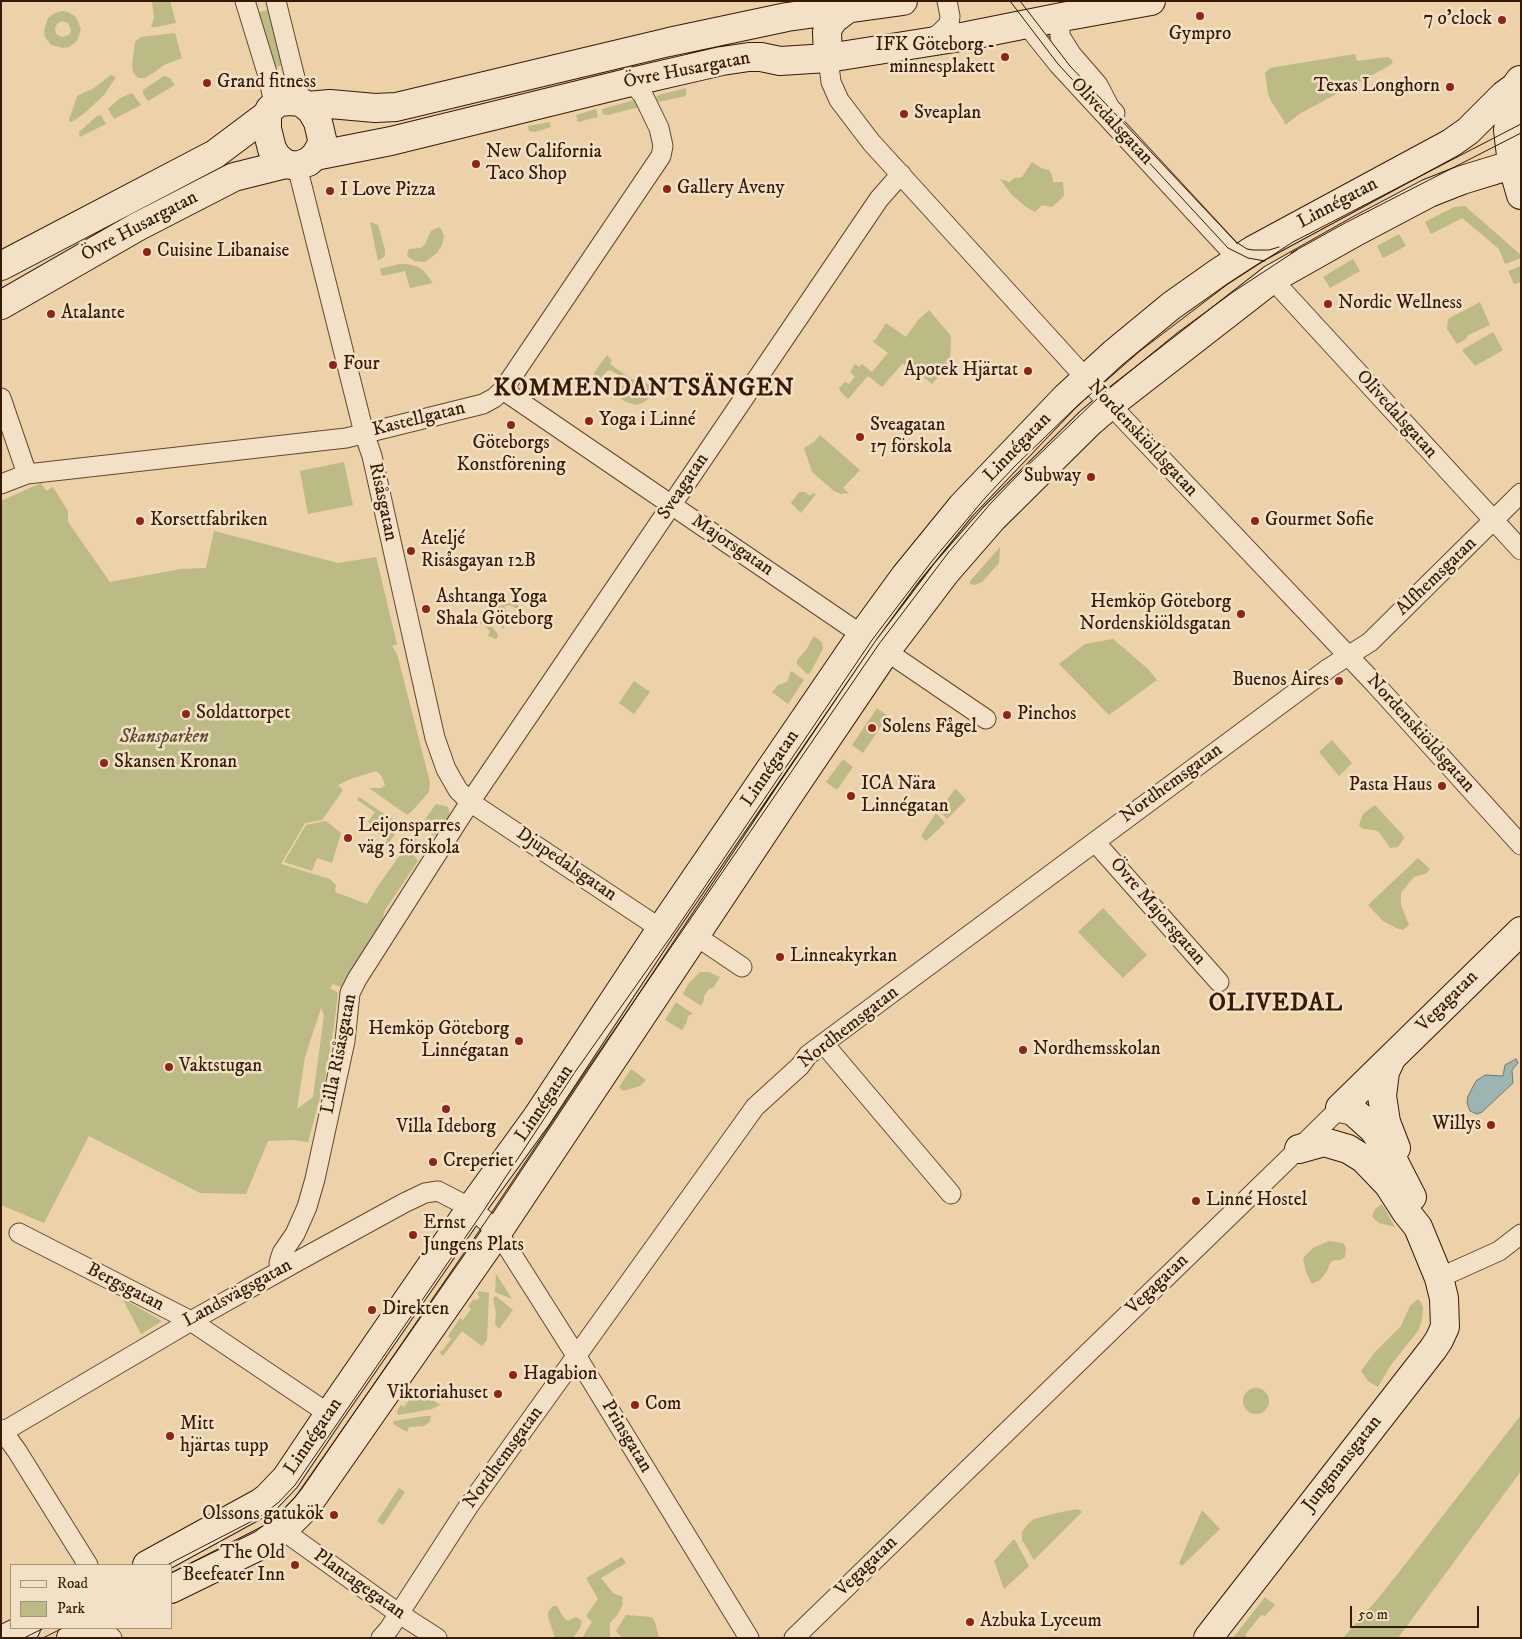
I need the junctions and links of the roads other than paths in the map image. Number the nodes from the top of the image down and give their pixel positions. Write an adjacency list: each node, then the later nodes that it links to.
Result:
1 (245, 1): 14 (street)
2 (276, 1): 13 (street)
3 (903, 1): 6 (street, Övre Husargatan)
4 (947, 1): 9 (street)
5 (1150, 1): 7 (street, Övre Husargatan)
6 (846, 10): 10 (street, Nordenskiöldsgatan); 13 (street, Övre Husargatan)
7 (1062, 17): 8 (street, Övre Husargatan); 19 (street, Olivedalsgatan)
8 (1026, 24): 9 (street, Övre Husargatan); 20 (street, Olivedalsgatan)
9 (928, 41): 10 (street, Övre Husargatan)
10 (828, 58): 11 (street, Övre Husargatan); 17 (street, Nordenskiöldsgatan)
11 (631, 82): 15 (street, Övre Husargatan); 25 (street, Kastellgatan)
12 (1518, 83): 16 (street); 19 (street, Linnégatan)
13 (304, 104): 14 (street, Övre Husargatan); 15 (street)
14 (270, 110): 15 (street); 21 (street, Övre Husargatan)
15 (299, 162): 23 (street, Övre Husargatan); 28 (street, Risåsgatan)
16 (1516, 163): 18 (street); 22 (street, Linnégatan)
17 (901, 174): 24 (street, Nordenskiöldsgatan); 32 (street, Sveagatan)
18 (1521, 195)
19 (1253, 250): 20 (street, Linnégatan)
20 (1230, 264): 24 (street, Linnégatan)
21 (1, 266)
22 (1272, 279): 27 (street, Linnégatan); 33 (street, Olivedalsgatan)
23 (1, 305)
24 (1086, 379): 27 (street, Nordenskiöldsgatan); 35 (street, Linnégatan)
25 (503, 390): 28 (street, Kastellgatan); 32 (street, Majorsgatan)
26 (1, 398): 29 (street)
27 (1110, 405): 36 (street, Linnégatan); 37 (street, Nordenskiöldsgatan)
28 (364, 433): 29 (street, Kastellgatan); 39 (street, Risåsgatan)
29 (27, 474): 30 (street, Kastellgatan)
30 (1, 484)
31 (1521, 493): 33 (street, Alfhemsgatan)
32 (672, 505): 35 (street, Majorsgatan); 39 (street, Sveagatan)
33 (1493, 521): 34 (street, Olivedalsgatan); 37 (street, Alfhemsgatan)
34 (1521, 550)
35 (862, 635): 42 (street, Linnégatan)
36 (886, 651): 38 (street); 44 (street, Linnégatan)
37 (1349, 656): 40 (street, Nordhemsgatan); 41 (street, Nordenskiöldsgatan)
38 (986, 719)
39 (470, 802): 42 (street, Djupedalsgatan); 56 (street, Lilla Risåsgatan)
40 (1095, 842): 46 (street, Övre Majorsgatan); 47 (street, Nordhemsgatan)
41 (1521, 845)
42 (661, 929): 53 (street, Linnégatan)
43 (1521, 930): 48 (street, Vegagatan)
44 (696, 936): 45 (street); 53 (street, Linnégatan)
45 (742, 967)
46 (1219, 982)
47 (824, 1044): 52 (street); 59 (street, Nordhemsgatan)
48 (1391, 1058): 49 (street, Vegagatan); 51 (street)
49 (1345, 1106): 50 (street, Vegagatan); 51 (street)
50 (1299, 1149): 51 (street); 76 (street, Vegagatan)
51 (1387, 1165): 57 (street, Jungmansgatan)
52 (951, 1194)
53 (483, 1219): 56 (street, Landsvägsgatan); 59 (street, Prinsgatan); 60 (street, Linnégatan); 62 (street, Linnégatan)
54 (19, 1233): 58 (street, Bergsgatan)
55 (1521, 1234): 57 (street)
56 (280, 1270): 58 (street, Landsvägsgatan)
57 (1439, 1278): 77 (street, Jungmansgatan)
58 (191, 1321): 60 (street, Bergsgatan); 61 (street, Landsvägsgatan)
59 (577, 1356): 66 (street, Nordhemsgatan); 75 (street, Prinsgatan)
60 (329, 1414): 64 (street, Linnégatan)
61 (2, 1431): 63 (street)
62 (284, 1529): 65 (street, Linnégatan); 66 (street, Plantagegatan)
63 (87, 1564)
64 (149, 1564)
65 (172, 1589)
66 (398, 1613): 73 (street, Nordhemsgatan); 74 (street, Plantagegatan)
67 (24, 1629): 70 (street)
68 (90, 1629): 71 (street)
69 (103, 1629): 72 (street)
70 (6, 1638)
71 (71, 1638)
72 (112, 1638)
73 (381, 1638)
74 (437, 1638)
75 (749, 1638)
76 (794, 1638)
77 (1208, 1638)

